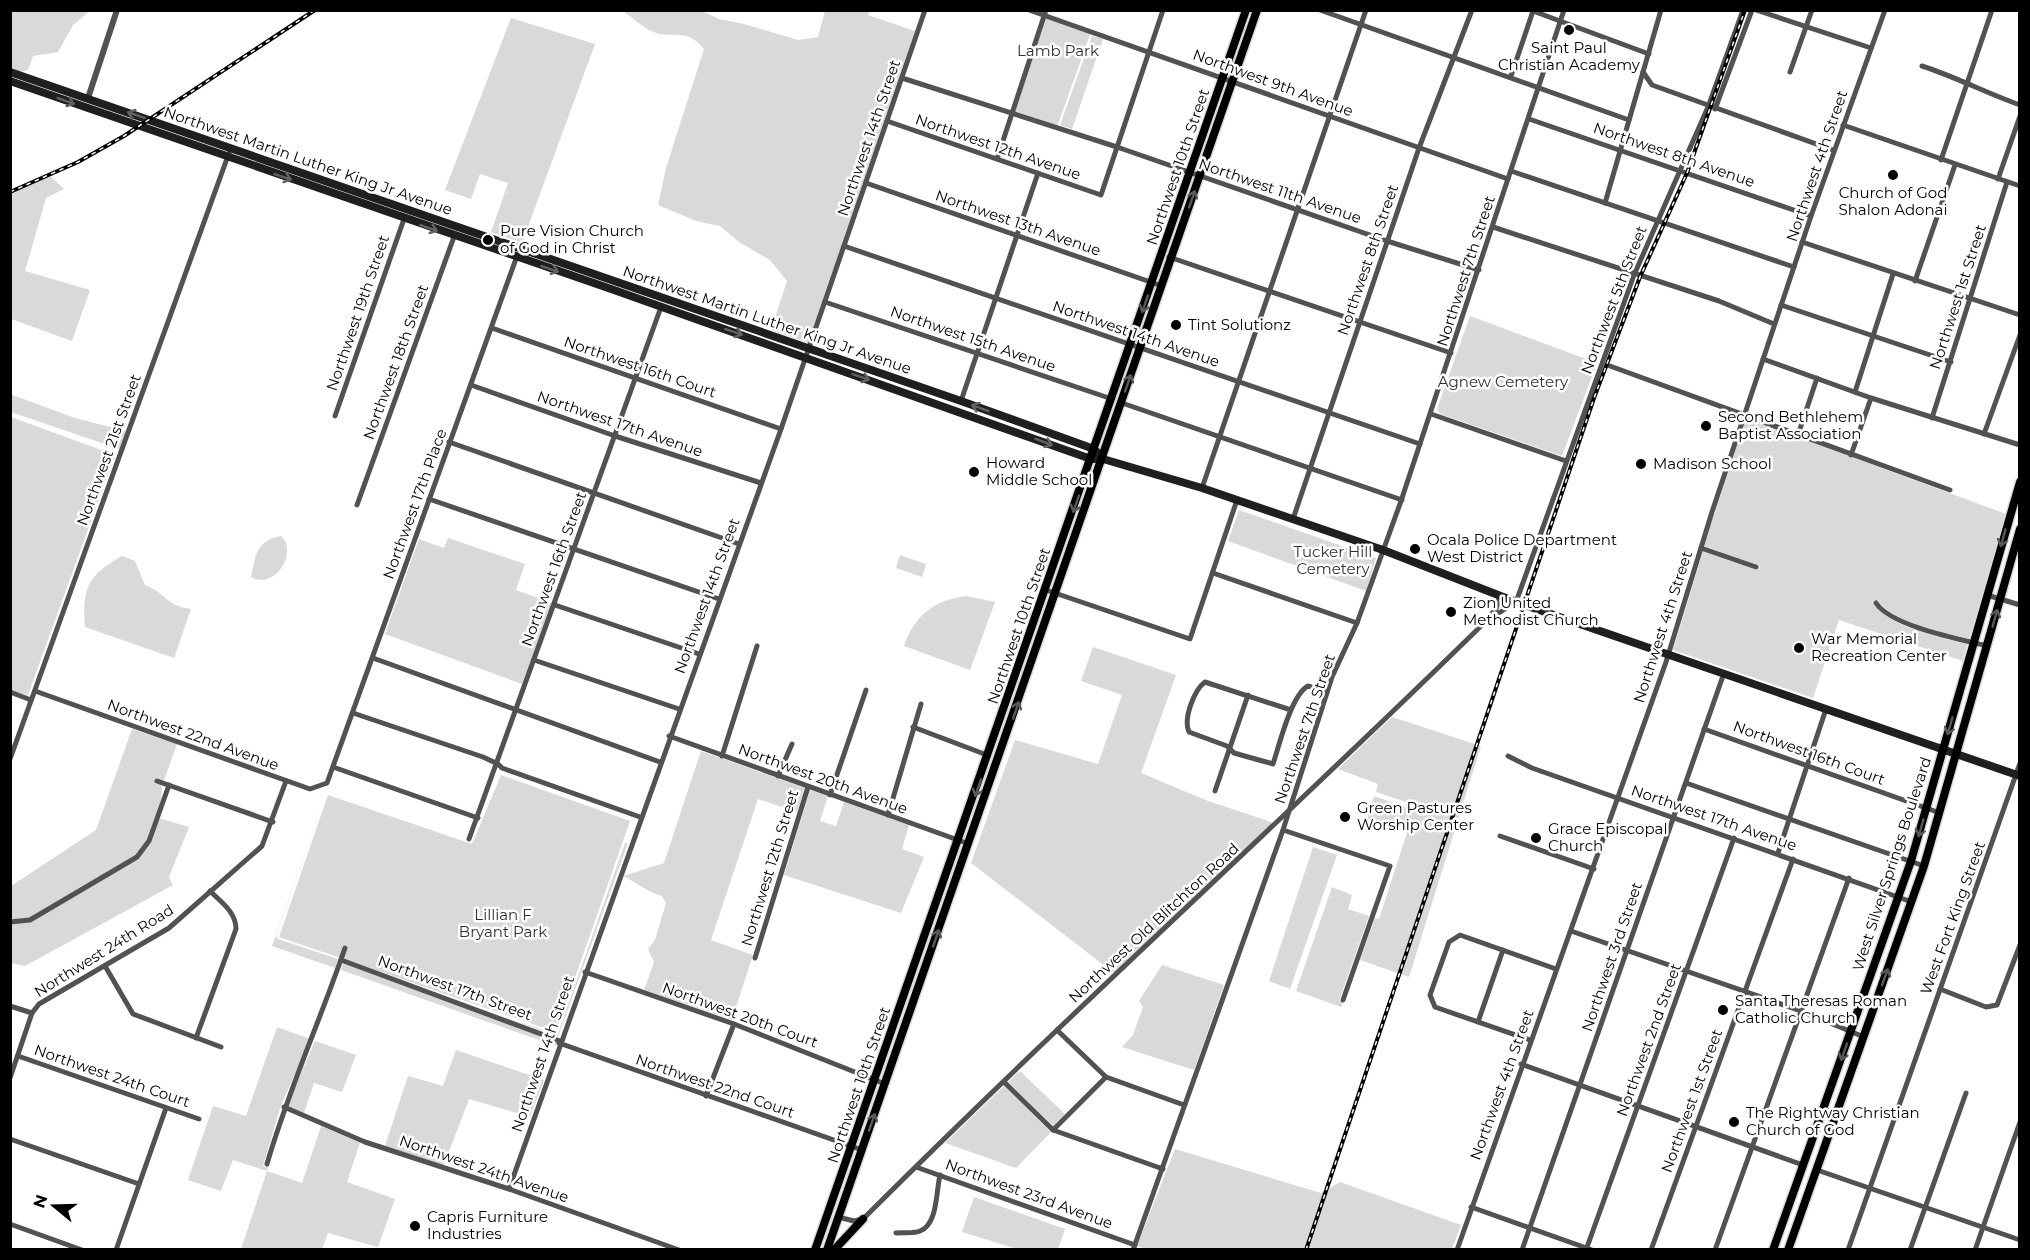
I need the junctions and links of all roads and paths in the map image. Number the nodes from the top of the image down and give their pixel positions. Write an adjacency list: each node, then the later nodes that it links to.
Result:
1 (117, 10): 38 (street)
2 (925, 10): 32 (street, Northwest 14th Street)
3 (1029, 10): 19 (street, Northwest 9th Avenue)
4 (1163, 10): 24 (street)
5 (1246, 10): 33 (main road, Northwest 10th Street)
6 (1257, 10): 35 (main road, Northwest 10th Street)
7 (1320, 10): 21 (street)
8 (1366, 10): 21 (street)
9 (1472, 10): 26 (street, Northwest 8th Street)
10 (1533, 10): 20 (street); 31 (street)
11 (1564, 10): 20 (street, Northwest 7th Street)
12 (1661, 10): 25 (street)
13 (1743, 10): 40 (street, Northwest 5th Street)
14 (1752, 10): 42 (street)
15 (1756, 10): 22 (street)
16 (1812, 10): 22 (street)
17 (1885, 10): 23 (street, Northwest 4th Street)
18 (1992, 10): 36 (street)
19 (1045, 13): 24 (street, Northwest 9th Avenue); 43 (street)
20 (1561, 20): 25 (street); 37 (street, Northwest 7th Street)
21 (1360, 25): 26 (street); 44 (street)
22 (1807, 28): 23 (street); 30 (street)
23 (1871, 48): 49 (street, Northwest 4th Street)
24 (1149, 52): 33 (street, Northwest 9th Avenue); 50 (street)
25 (1649, 54): 29 (street)
26 (1455, 57): 31 (street); 51 (street, Northwest 8th Street)
27 (1922, 66): 36 (street)
28 (10, 72): 38 (main road, Northwest Martin Luther King Jr Avenue)
29 (1643, 72): 40 (street); 47 (street)
30 (1790, 72)
31 (1511, 76): 37 (street)
32 (902, 78): 43 (street, Northwest 11th Avenue); 48 (street, Northwest 14th Street)
33 (1223, 78): 35 (street, Northwest 9th Avenue); 62 (main road, Northwest 10th Street)
34 (10, 81): 41 (main road, Northwest Martin Luther King Jr Avenue, one-way to 41)
35 (1232, 81): 44 (street, Northwest 9th Avenue); 63 (main road, Northwest 10th Street)
36 (1967, 84): 39 (street); 57 (street)
37 (1540, 86): 46 (street, Northwest 7th Street); 47 (street)
38 (88, 98): 41 (main road); 52 (main road, Northwest Martin Luther King Jr Avenue, one-way to 38)
39 (2019, 105)
40 (1708, 107): 42 (street); 60 (street, Northwest 5th Street)
41 (85, 108): 55 (main road, Northwest Martin Luther King Jr Avenue)
42 (1715, 109): 54 (street)
43 (1012, 112): 50 (street, Northwest 11th Avenue); 56 (street)
44 (1330, 116): 51 (street, Northwest 9th Avenue); 72 (street)
45 (2019, 116): 66 (street)
46 (1529, 118): 53 (street, Northwest 8th Avenue); 59 (street, Northwest 7th Street)
47 (1629, 120): 53 (street)
48 (887, 121): 56 (street, Northwest 12th Avenue); 68 (street, Northwest 14th Street)
49 (1844, 125): 54 (street, Northwest 4th Street); 57 (street)
50 (1117, 147): 61 (street, Northwest 12th Avenue); 62 (street, Northwest 11th Avenue)
51 (1419, 148): 65 (street, Northwest 9th Avenue); 80 (street, Northwest 8th Street)
52 (231, 149): 55 (street, Northwest 21st Street); 64 (main road, Northwest Martin Luther King Jr Avenue)
53 (1620, 150): 60 (street, Northwest 8th Avenue); 71 (street)
54 (1833, 150): 73 (street, Northwest 4th Street)
55 (228, 158): 70 (main road, Northwest Martin Luther King Jr Avenue, one-way to 70); 181 (street, Northwest 21st Street)
56 (997, 159): 61 (street, Northwest 12th Avenue)
57 (1941, 159): 58 (street)
58 (1954, 165): 66 (street); 91 (street)
59 (1511, 171): 65 (street, Northwest 7th Street); 71 (street)
60 (1682, 171): 73 (street, Northwest 8th Avenue); 75 (street, Northwest 5th Street)
61 (1038, 173): 78 (street)
62 (1190, 173): 63 (street, Northwest 11th Avenue); 84 (main road, Northwest 10th Street)
63 (1200, 176): 72 (street, Northwest 11th Avenue); 86 (main road, Northwest 10th Street, one-way to 63)
64 (317, 179): 70 (main road); 77 (main road, Northwest Martin Luther King Jr Avenue)
65 (1508, 179): 76 (street, Northwest 7th Street)
66 (1998, 179): 67 (street)
67 (2007, 182): 69 (street); 96 (street, Northwest 1st Street)
68 (866, 183): 78 (street, Northwest 13th Avenue); 82 (street, Northwest 14th Street)
69 (2019, 186)
70 (314, 188): 74 (main road, Northwest Martin Luther King Jr Avenue)
71 (1605, 203): 75 (street)
72 (1298, 208): 80 (street, Northwest 11th Avenue); 94 (street)
73 (1811, 216): 81 (street, Northwest 4th Street)
74 (404, 219): 79 (main road, Northwest Martin Luther King Jr Avenue, one-way to 79); 127 (street, Northwest 19th Street)
75 (1657, 222): 87 (street); 90 (street, Northwest 5th Street)
76 (1493, 226): 88 (street, Northwest 7th Street); 90 (street)
77 (458, 227): 79 (street, Northwest 18th Street); 83 (main road, Northwest Martin Luther King Jr Avenue)
78 (1016, 235): 92 (street, Northwest 13th Avenue); 95 (street)
79 (454, 236): 85 (main road, Northwest Martin Luther King Jr Avenue); 151 (street, Northwest 18th Street)
80 (1387, 241): 88 (street, Northwest 11th Avenue); 101 (street, Northwest 8th Street)
81 (1802, 242): 87 (street, Northwest 4th Street); 89 (street)
82 (844, 246): 95 (street, Northwest 14th Avenue); 97 (street, Northwest 14th Street)
83 (520, 249): 85 (street, Northwest 17th Place); 108 (main road, Northwest Martin Luther King Jr Avenue)
84 (1162, 255): 86 (street); 92 (main road, Northwest 10th Street)
85 (517, 258): 99 (main road, Northwest Martin Luther King Jr Avenue, one-way to 99); 103 (street, Northwest 17th Place)
86 (1171, 258): 93 (main road, Northwest 10th Street); 94 (street)
87 (1794, 267): 98 (street, Northwest 4th Street)
88 (1479, 270): 110 (street, Northwest 7th Street)
89 (1893, 274): 91 (street); 105 (street)
90 (1634, 275): 102 (street); 141 (street, Northwest 5th Street)
91 (1915, 281): 96 (street)
92 (1152, 282): 93 (street, Northwest 13th Avenue); 106 (main road, Northwest 10th Street, one-way to 106)
93 (1162, 285): 107 (main road, Northwest 10th Street)
94 (1269, 291): 101 (street); 117 (street)
95 (995, 298): 106 (street, Northwest 14th Avenue); 109 (street)
96 (1971, 300): 100 (street); 113 (street, Northwest 1st Street)
97 (825, 302): 108 (street, Northwest 14th Street); 109 (street, Northwest 15th Avenue)
98 (1781, 305): 102 (street, Northwest 4th Street); 105 (street)
99 (661, 307): 111 (main road, Northwest Martin Luther King Jr Avenue, one-way to 111); 115 (street, Northwest 16th Street)
100 (2019, 315)
101 (1358, 322): 110 (street); 124 (street, Northwest 8th Street)
102 (1774, 324): 112 (street, Northwest 4th Street)
103 (492, 328): 115 (street, Northwest 16th Court); 118 (street, Northwest 17th Place)
104 (2019, 335): 130 (street)
105 (1873, 336): 113 (street); 119 (street)
106 (1131, 344): 107 (street, Northwest 14th Avenue); 121 (main road, Northwest 10th Street)
107 (1141, 347): 117 (street, Northwest 14th Avenue); 123 (main road, Northwest 10th Street, one-way to 107)
108 (808, 349): 111 (street, Northwest 14th Street); 122 (main road, Northwest Martin Luther King Jr Avenue)
109 (976, 353): 121 (street, Northwest 15th Avenue); 122 (street)
110 (1452, 353): 126 (street, Northwest 7th Street)
111 (806, 358): 129 (street, Northwest 14th Street); 139 (main road, Northwest Martin Luther King Jr Avenue, one-way to 139)
112 (1763, 359): 116 (street); 125 (street, Northwest 4th Street)
113 (1951, 362): 128 (street, Northwest 1st Street)
114 (1610, 366): 125 (street)
115 (636, 378): 129 (street, Northwest 16th Court); 132 (street, Northwest 16th Street)
116 (1817, 378): 119 (street); 131 (street)
117 (1238, 382): 124 (street, Northwest 14th Avenue); 133 (street)
118 (471, 385): 132 (street, Northwest 17th Avenue); 134 (street, Northwest 17th Place)
119 (1855, 392): 120 (street)
120 (1871, 398): 128 (street); 138 (street)
121 (1112, 399): 137 (main road, Northwest 10th Street)
122 (961, 401): 137 (main road, Northwest Martin Luther King Jr Avenue, one-way to 122)
123 (1122, 403): 133 (street); 140 (main road, Northwest 10th Street)
124 (1330, 413): 135 (street, Northwest 14th Avenue); 142 (street, Northwest 8th Street)
125 (1744, 413): 131 (street); 155 (street, Northwest 4th Street)
126 (1431, 414): 135 (street, Northwest 7th Street); 141 (street)
127 (335, 416)
128 (1932, 418): 130 (street)
129 (781, 429): 144 (street, Northwest 14th Street)
130 (1984, 434): 136 (street)
131 (1798, 435): 138 (street)
132 (615, 436): 144 (street, Northwest 17th Avenue); 147 (street, Northwest 16th Street)
133 (1220, 437): 142 (street); 145 (street)
134 (449, 442): 147 (street); 148 (street, Northwest 17th Place)
135 (1420, 444): 150 (street, Northwest 7th Street)
136 (2019, 446)
137 (1094, 449): 139 (main road, Northwest 10th Street); 140 (main road, Northwest Martin Luther King Jr Avenue)
138 (1851, 455): 146 (street)
139 (1091, 459): 140 (main road, Northwest Martin Luther King Jr Avenue); 160 (main road, Northwest 10th Street, one-way to 160)
140 (1103, 459): 145 (main road, Northwest Martin Luther King Jr Avenue); 161 (main road, Northwest 10th Street)
141 (1566, 461): 166 (street, Northwest 5th Street)
142 (1312, 469): 150 (street); 152 (street, Northwest 8th Street)
143 (2019, 482): 163 (main road, West Silver Springs Boulevard, one-way to 163)
144 (761, 483): 154 (street, Northwest 14th Street)
145 (1202, 488): 149 (main road, Northwest Martin Luther King Jr Avenue)
146 (1950, 490)
147 (595, 494): 154 (street); 156 (street, Northwest 16th Street)
148 (429, 499): 156 (street); 177 (street, Northwest 17th Place)
149 (1237, 500): 152 (main road, Northwest Martin Luther King Jr Avenue); 159 (street)
150 (1402, 500): 157 (street, Northwest 7th Street)
151 (357, 506)
152 (1293, 519): 157 (main road, Northwest Martin Luther King Jr Avenue)
153 (2019, 529): 165 (main road, West Silver Springs Boulevard)
154 (739, 544): 164 (street, Northwest 14th Street)
155 (1701, 548): 158 (street); 176 (street, Northwest 4th Street)
156 (576, 549): 164 (street); 168 (street, Northwest 16th Street)
157 (1383, 550): 162 (main road, Northwest Martin Luther King Jr Avenue); 170 (street, Northwest 7th Street)
158 (1756, 567)
159 (1213, 573): 161 (street); 170 (street)
160 (1046, 590): 161 (street); 193 (main road, Northwest 10th Street)
161 (1056, 594): 195 (main road, Northwest 10th Street, one-way to 161)
162 (1500, 595): 166 (main road, Northwest Martin Luther King Jr Avenue); 171 (street, Northwest Old Blitchton Road)
163 (1987, 595): 165 (street); 172 (main road, West Silver Springs Boulevard)
164 (719, 599): 175 (street, Northwest 14th Street)
165 (2000, 599): 169 (street); 174 (main road, West Silver Springs Boulevard, one-way to 165)
166 (1516, 602): 171 (street, Northwest Old Blitchton Road); 176 (main road, Northwest Martin Luther King Jr Avenue)
167 (1876, 603): 172 (street)
168 (555, 605): 175 (street); 178 (street, Northwest 16th Street)
169 (2019, 605)
170 (1357, 623): 183 (street, Northwest 7th Street)
171 (1481, 626): 221 (street, Northwest Old Blitchton Road)
172 (1973, 642): 174 (street); 199 (main road, West Silver Springs Boulevard, one-way to 199)
173 (757, 646): 200 (street)
174 (1987, 646): 203 (main road, West Silver Springs Boulevard)
175 (699, 654): 188 (street, Northwest 14th Street)
176 (1668, 654): 179 (main road, Northwest Martin Luther King Jr Avenue); 219 (street, Northwest 4th Street)
177 (373, 658): 190 (street); 191 (street, Northwest 17th Place)
178 (534, 660): 188 (street); 190 (street, Northwest 16th Street)
179 (1724, 673): 187 (main road, Northwest Martin Luther King Jr Avenue); 194 (street, Northwest 3rd Street)
180 (866, 690): 218 (street)
181 (35, 691): 185 (street, Northwest 21st Street); 213 (street, Northwest 22nd Avenue)
182 (10, 692): 185 (street)
183 (1327, 692): 189 (street); 221 (street, Northwest 7th Street)
184 (1248, 695): 189 (street); 198 (street); 198 (street)
185 (32, 700): 204 (street, Northwest 21st Street)
186 (921, 704): 192 (street)
187 (1826, 709): 199 (main road, Northwest Martin Luther King Jr Avenue); 208 (street)
188 (679, 710): 196 (street, Northwest 14th Street)
189 (1291, 710): 198 (street)
190 (515, 711): 205 (street); 207 (street, Northwest 16th Street)
191 (353, 713): 207 (street); 209 (street, Northwest 17th Place)
192 (913, 727): 201 (street); 223 (street)
193 (998, 729): 195 (main road); 201 (main road, Northwest 10th Street)
194 (1704, 729): 208 (street, Northwest 16th Court); 214 (street, Northwest 3rd Street)
195 (1008, 733): 235 (main road, Northwest 10th Street)
196 (669, 736): 200 (street, Northwest 20th Avenue); 205 (street, Northwest 14th Street)
197 (792, 744): 211 (street)
198 (1230, 748): 217 (street)
199 (1942, 751): 203 (main road, Northwest Martin Luther King Jr Avenue); 220 (main road, West Silver Springs Boulevard)
200 (722, 756): 211 (street, Northwest 20th Avenue)
201 (989, 756): 234 (main road, Northwest 10th Street, one-way to 234)
202 (1508, 756): 219 (street, Northwest 17th Avenue)
203 (1956, 756): 210 (main road, Northwest Martin Luther King Jr Avenue); 222 (main road, West Silver Springs Boulevard)
204 (10, 759)
205 (660, 762): 224 (street, Northwest 14th Street)
206 (2019, 763): 210 (street, West Fort King Street)
207 (498, 764): 224 (street); 226 (street, Northwest 16th Street)
208 (1808, 765): 220 (street, Northwest 16th Court); 227 (street)
209 (333, 767): 213 (street, Northwest 22nd Avenue); 226 (street)
210 (2018, 775): 259 (street, West Fort King Street)
211 (778, 776): 216 (street, Northwest 20th Avenue)
212 (157, 781): 215 (street)
213 (286, 781): 228 (street, Northwest 24th Road)
214 (1686, 783): 225 (street, Northwest 3rd Street); 227 (street)
215 (169, 785): 228 (street); 245 (street)
216 (808, 787): 218 (street, Northwest 20th Avenue); 251 (street, Northwest 12th Street)
217 (1215, 791)
218 (830, 795): 223 (street, Northwest 20th Avenue)
219 (1618, 797): 225 (street, Northwest 17th Avenue); 240 (street, Northwest 4th Street)
220 (1926, 808): 222 (street, Northwest 16th Court); 238 (main road, West Silver Springs Boulevard, one-way to 238)
221 (1290, 810): 229 (street, Northwest Old Blitchton Road); 230 (street, Northwest 7th Street)
222 (1940, 813): 239 (main road, West Silver Springs Boulevard)
223 (888, 815): 234 (street, Northwest 20th Avenue)
224 (640, 817): 257 (street, Northwest 14th Street)
225 (1674, 817): 232 (street, Northwest 17th Avenue); 250 (street, Northwest 3rd Street)
226 (478, 818): 233 (street, Northwest 16th Street)
227 (1790, 818): 236 (street); 238 (street)
228 (273, 822): 242 (street, Northwest 24th Road)
229 (1278, 824): 230 (street); 267 (street, Northwest Old Blitchton Road)
230 (1283, 830): 261 (street); 284 (street, Northwest 7th Street)
231 (1500, 836): 240 (street)
232 (1734, 838): 236 (street, Northwest 17th Avenue); 256 (street, Northwest 2nd Street)
233 (469, 839)
234 (959, 841): 235 (street, Northwest 20th Avenue); 253 (main road, Northwest 10th Street)
235 (969, 844): 258 (main road, Northwest 10th Street, one-way to 235)
236 (1778, 854): 237 (street, Northwest 17th Avenue)
237 (1793, 859): 241 (street, Northwest 17th Avenue); 260 (street, Northwest 1st Street)
238 (1911, 861): 239 (street); 243 (main road, West Silver Springs Boulevard)
239 (1924, 866): 244 (main road, West Silver Springs Boulevard)
240 (1594, 869): 246 (street, Northwest 4th Street)
241 (1849, 878): 243 (street, Northwest 17th Avenue); 263 (street)
242 (210, 891): 254 (street, Northwest 24th Road); 270 (street)
243 (1899, 897): 244 (street, Northwest 17th Avenue); 268 (main road, West Silver Springs Boulevard)
244 (1912, 902): 269 (main road, West Silver Springs Boulevard, one-way to 244)
245 (10, 922)
246 (1570, 931): 250 (street); 255 (street, Northwest 4th Street)
247 (2019, 945): 259 (street)
248 (345, 948): 252 (street)
249 (1503, 950): 255 (street); 265 (street); 265 (street)
250 (1627, 950): 256 (street); 281 (street, Northwest 3rd Street)
251 (755, 957)
252 (341, 960): 272 (street, Northwest 17th Street); 286 (street)
253 (916, 962): 258 (main road); 278 (main road, Northwest 10th Street)
254 (105, 966): 264 (street, Northwest 24th Road); 270 (street)
255 (1556, 969): 271 (street, Northwest 4th Street)
256 (1686, 971): 260 (street); 285 (street, Northwest 2nd Street)
257 (585, 972): 266 (street, Northwest 20th Court); 272 (street, Northwest 14th Street)
258 (921, 981): 280 (main road, Northwest 10th Street)
259 (1940, 989): 305 (street, West Fort King Street)
260 (1745, 991): 263 (street); 290 (street, Northwest 1st Street)
261 (1343, 1000)
262 (10, 1006): 264 (street, Northwest 24th Road)
263 (1801, 1011): 268 (street); 294 (street)
264 (32, 1013): 274 (street)
265 (1478, 1022): 271 (street)
266 (734, 1024): 278 (street, Northwest 20th Court); 283 (street)
267 (1057, 1030): 276 (street); 279 (street, Northwest Old Blitchton Road)
268 (1851, 1032): 269 (street); 296 (main road, West Silver Springs Boulevard, one-way to 296)
269 (1864, 1037): 301 (main road, West Silver Springs Boulevard)
270 (195, 1038): 273 (street)
271 (1530, 1040): 275 (street, Northwest 4th Street)
272 (560, 1042): 283 (street, Northwest 22nd Court); 306 (street, Northwest 14th Street)
273 (221, 1047)
274 (18, 1056): 277 (street); 287 (street, Northwest 24th Court)
275 (1521, 1064): 281 (street); 308 (street, Northwest 4th Street)
276 (1106, 1077): 284 (street); 291 (street)
277 (10, 1078)
278 (875, 1079): 280 (street, Northwest 20th Court); 293 (main road, Northwest 10th Street)
279 (1004, 1082): 291 (street); 299 (street, Northwest Old Blitchton Road)
280 (885, 1083): 295 (main road, Northwest 10th Street, one-way to 280)
281 (1580, 1085): 285 (street); 313 (street, Northwest 3rd Street)
282 (1966, 1092): 307 (street)
283 (706, 1096): 293 (street, Northwest 22nd Court)
284 (1184, 1105): 300 (street, Northwest 7th Street)
285 (1638, 1106): 290 (street); 317 (street, Northwest 2nd Street)
286 (284, 1107): 297 (street); 306 (street, Northwest 24th Avenue)
287 (166, 1108): 288 (street, Northwest 24th Court); 303 (street)
288 (199, 1119)
289 (2019, 1122): 312 (street)
290 (1695, 1127): 294 (street); 326 (street, Northwest 1st Street)
291 (1053, 1130): 300 (street)
292 (10, 1138): 303 (street)
293 (852, 1147): 295 (street, Northwest 22nd Court); 321 (main road, Northwest 10th Street)
294 (1752, 1147): 298 (street); 327 (street)
295 (862, 1150): 309 (main road, Northwest 10th Street)
296 (1809, 1151): 298 (main road, West Silver Springs Boulevard); 301 (main road)
297 (267, 1164)
298 (1803, 1166): 304 (main road); 328 (main road, West Silver Springs Boulevard)
299 (916, 1167): 302 (street, Northwest 23rd Avenue); 310 (street, Northwest Old Blitchton Road)
300 (1163, 1169): 316 (street, Northwest 7th Street)
301 (1816, 1170): 304 (main road, West Silver Springs Boulevard); 305 (street)
302 (940, 1175): 314 (street); 316 (street, Northwest 23rd Avenue)
303 (139, 1184): 319 (street)
304 (1811, 1186): 329 (main road, West Silver Springs Boulevard)
305 (1870, 1188): 307 (street); 330 (street, West Fort King Street)
306 (508, 1189): 320 (street, Northwest 24th Avenue)
307 (1926, 1207): 312 (street); 331 (street)
308 (1471, 1208): 313 (street); 324 (street, Northwest 4th Street)
309 (838, 1217): 310 (street); 322 (main road, Northwest 10th Street)
310 (863, 1219): 323 (main road)
311 (10, 1224): 318 (street)
312 (1983, 1227): 315 (street); 332 (street)
313 (1530, 1228): 317 (street); 325 (street, Northwest 3rd Street)
314 (896, 1233)
315 (2019, 1240)
316 (1134, 1247)
317 (1588, 1249)
318 (82, 1250)
319 (116, 1250)
320 (679, 1250)
321 (815, 1250)
322 (827, 1250)
323 (834, 1250)
324 (1457, 1250)
325 (1522, 1250)
326 (1651, 1250)
327 (1715, 1250)
328 (1773, 1250)
329 (1788, 1250)
330 (1848, 1250)
331 (1910, 1250)
332 (1975, 1250)

